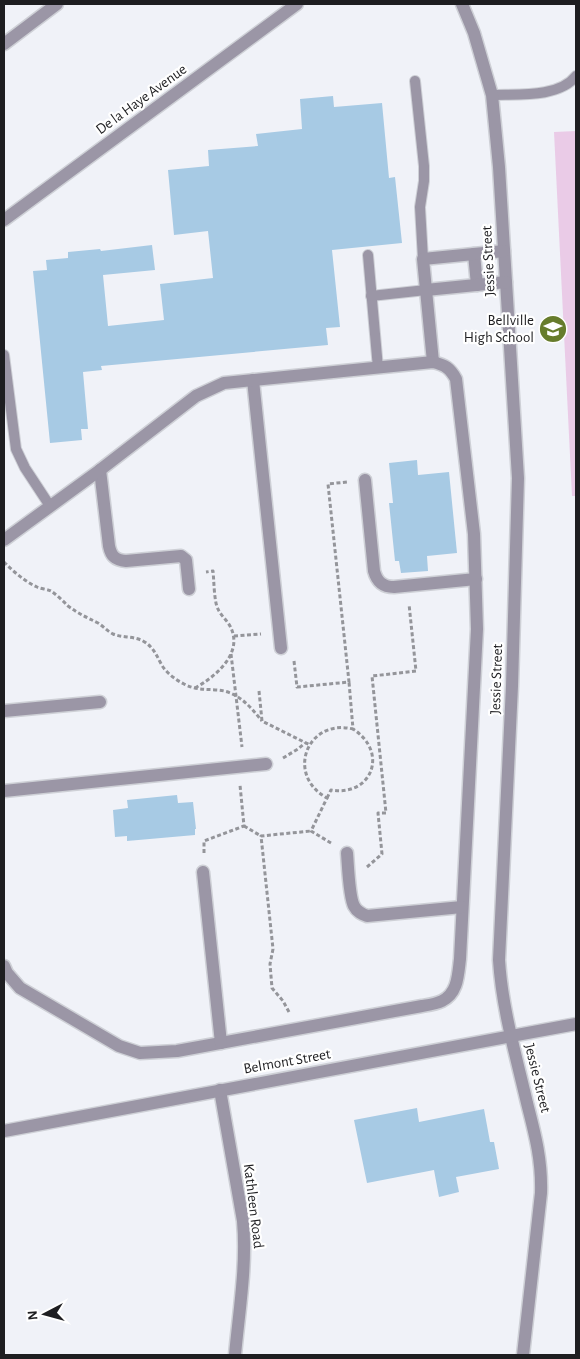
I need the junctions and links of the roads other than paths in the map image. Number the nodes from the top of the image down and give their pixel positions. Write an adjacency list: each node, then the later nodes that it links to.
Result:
1 (57, 4): 4 (street)
2 (297, 4): 8 (street, De la Haye Avenue)
3 (462, 4): 7 (street, Jessie Street)
4 (4, 44)
5 (576, 76): 7 (lane)
6 (415, 81): 12 (lane)
7 (492, 95): 9 (street, Jessie Street)
8 (4, 220)
9 (504, 250): 10 (street); 13 (street, Jessie Street)
10 (469, 254): 12 (street); 14 (street)
11 (368, 255): 16 (lane)
12 (423, 259): 15 (street)
13 (506, 282): 14 (street); 37 (street, Jessie Street)
14 (472, 286): 15 (street)
15 (426, 290): 16 (lane); 18 (street)
16 (371, 296): 19 (lane)
17 (4, 354): 23 (lane)
18 (433, 362): 19 (street); 25 (street)
19 (378, 368): 20 (street)
20 (253, 380): 21 (street); 27 (street)
21 (100, 470): 23 (street); 26 (street)
22 (365, 480): 25 (street)
23 (50, 506): 24 (street)
24 (4, 540)
25 (476, 578): 34 (street)
26 (189, 589)
27 (281, 648)
28 (100, 702): 29 (street)
29 (4, 712)
30 (266, 764): 31 (street)
31 (4, 791)
32 (347, 853): 34 (street)
33 (203, 872): 38 (street)
34 (462, 907): 38 (street)
35 (4, 966): 38 (street)
36 (576, 1024): 37 (street, Belmont Street)
37 (511, 1037): 39 (street, Belmont Street); 42 (street, Jessie Street)
38 (221, 1043)
39 (220, 1090): 40 (street, Belmont Street); 41 (street, Kathleen Road)
40 (4, 1130)
41 (235, 1355)
42 (523, 1355)

